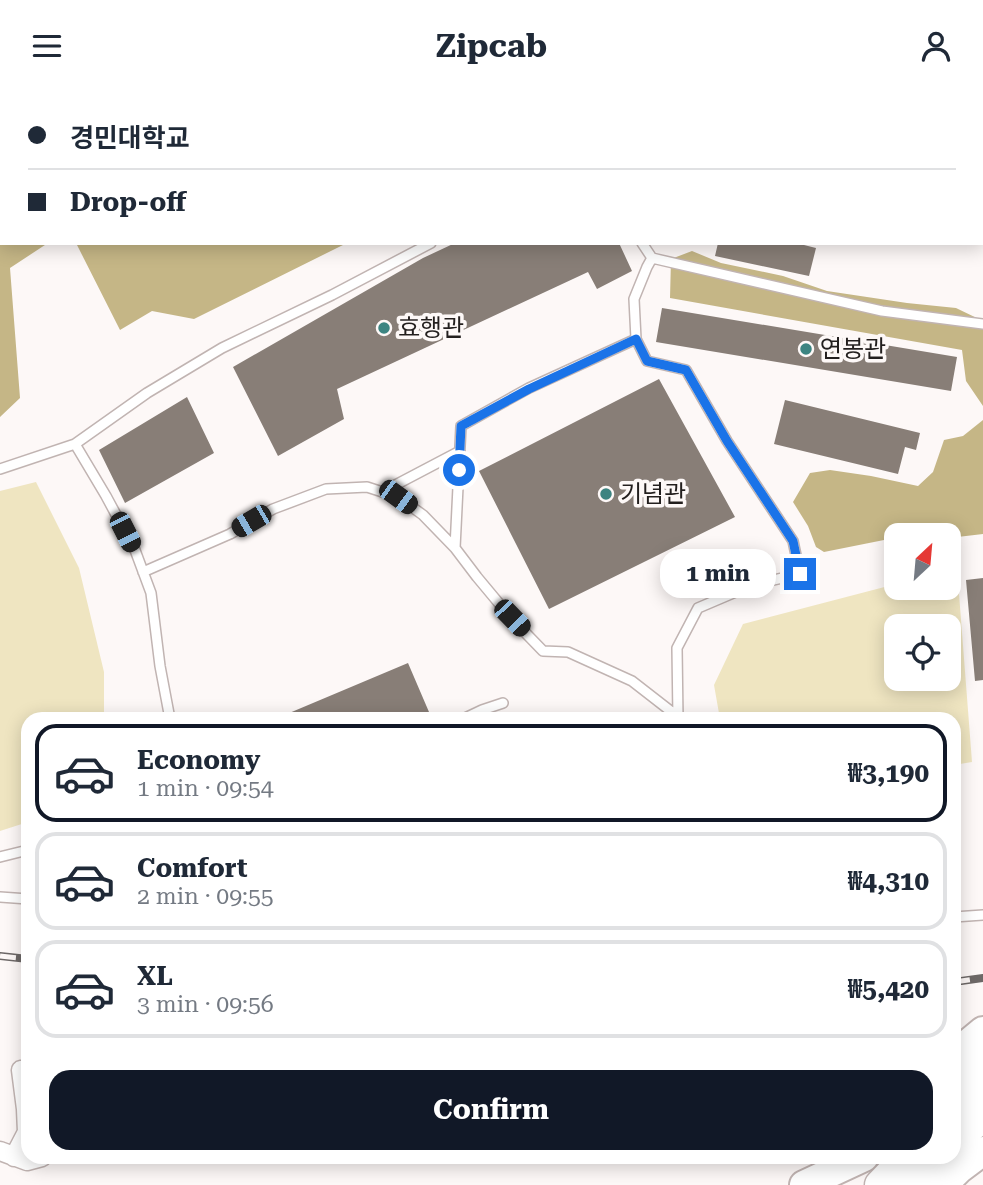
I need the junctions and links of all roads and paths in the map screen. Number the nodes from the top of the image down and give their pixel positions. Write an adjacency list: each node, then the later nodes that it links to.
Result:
1 (427, 245): 6 (lane)
2 (643, 245): 3 (lane)
3 (652, 258): 4 (lane); 5 (lane)
4 (983, 324)
5 (636, 339): 7 (lane); 16 (lane)
6 (75, 444): 8 (lane); 11 (lane)
7 (460, 451): 9 (lane); 10 (lane)
8 (0, 469)
9 (382, 492): 10 (lane); 11 (lane)
10 (455, 548): 15 (lane)
11 (143, 572): 13 (lane)
12 (503, 703): 14 (lane)
13 (169, 712)
14 (478, 712)
15 (671, 712)
16 (677, 712)
17 (21, 852): 18 (lane)
18 (0, 856)
19 (0, 897): 20 (lane)
20 (21, 898)
21 (983, 915): 22 (lane)
22 (961, 917)
23 (983, 1031): 24 (main road)
24 (961, 1049)
25 (983, 1059): 26 (main road)
26 (961, 1079)
27 (983, 1085): 28 (highway)
28 (961, 1105)
29 (983, 1116): 31 (highway)
30 (983, 1129): 33 (main road)
31 (961, 1135)
32 (21, 1139): 35 (street)
33 (961, 1149)
34 (983, 1151): 48 (main road)
35 (7, 1154)
36 (813, 1164): 42 (main road)
37 (849, 1164): 43 (main road)
38 (869, 1164): 44 (main road)
39 (900, 1164): 45 (highway)
40 (932, 1164): 46 (highway)
41 (945, 1164): 47 (main road)
42 (782, 1185)
43 (804, 1185)
44 (851, 1185)
45 (880, 1185)
46 (912, 1185)
47 (923, 1185)
48 (943, 1185)

